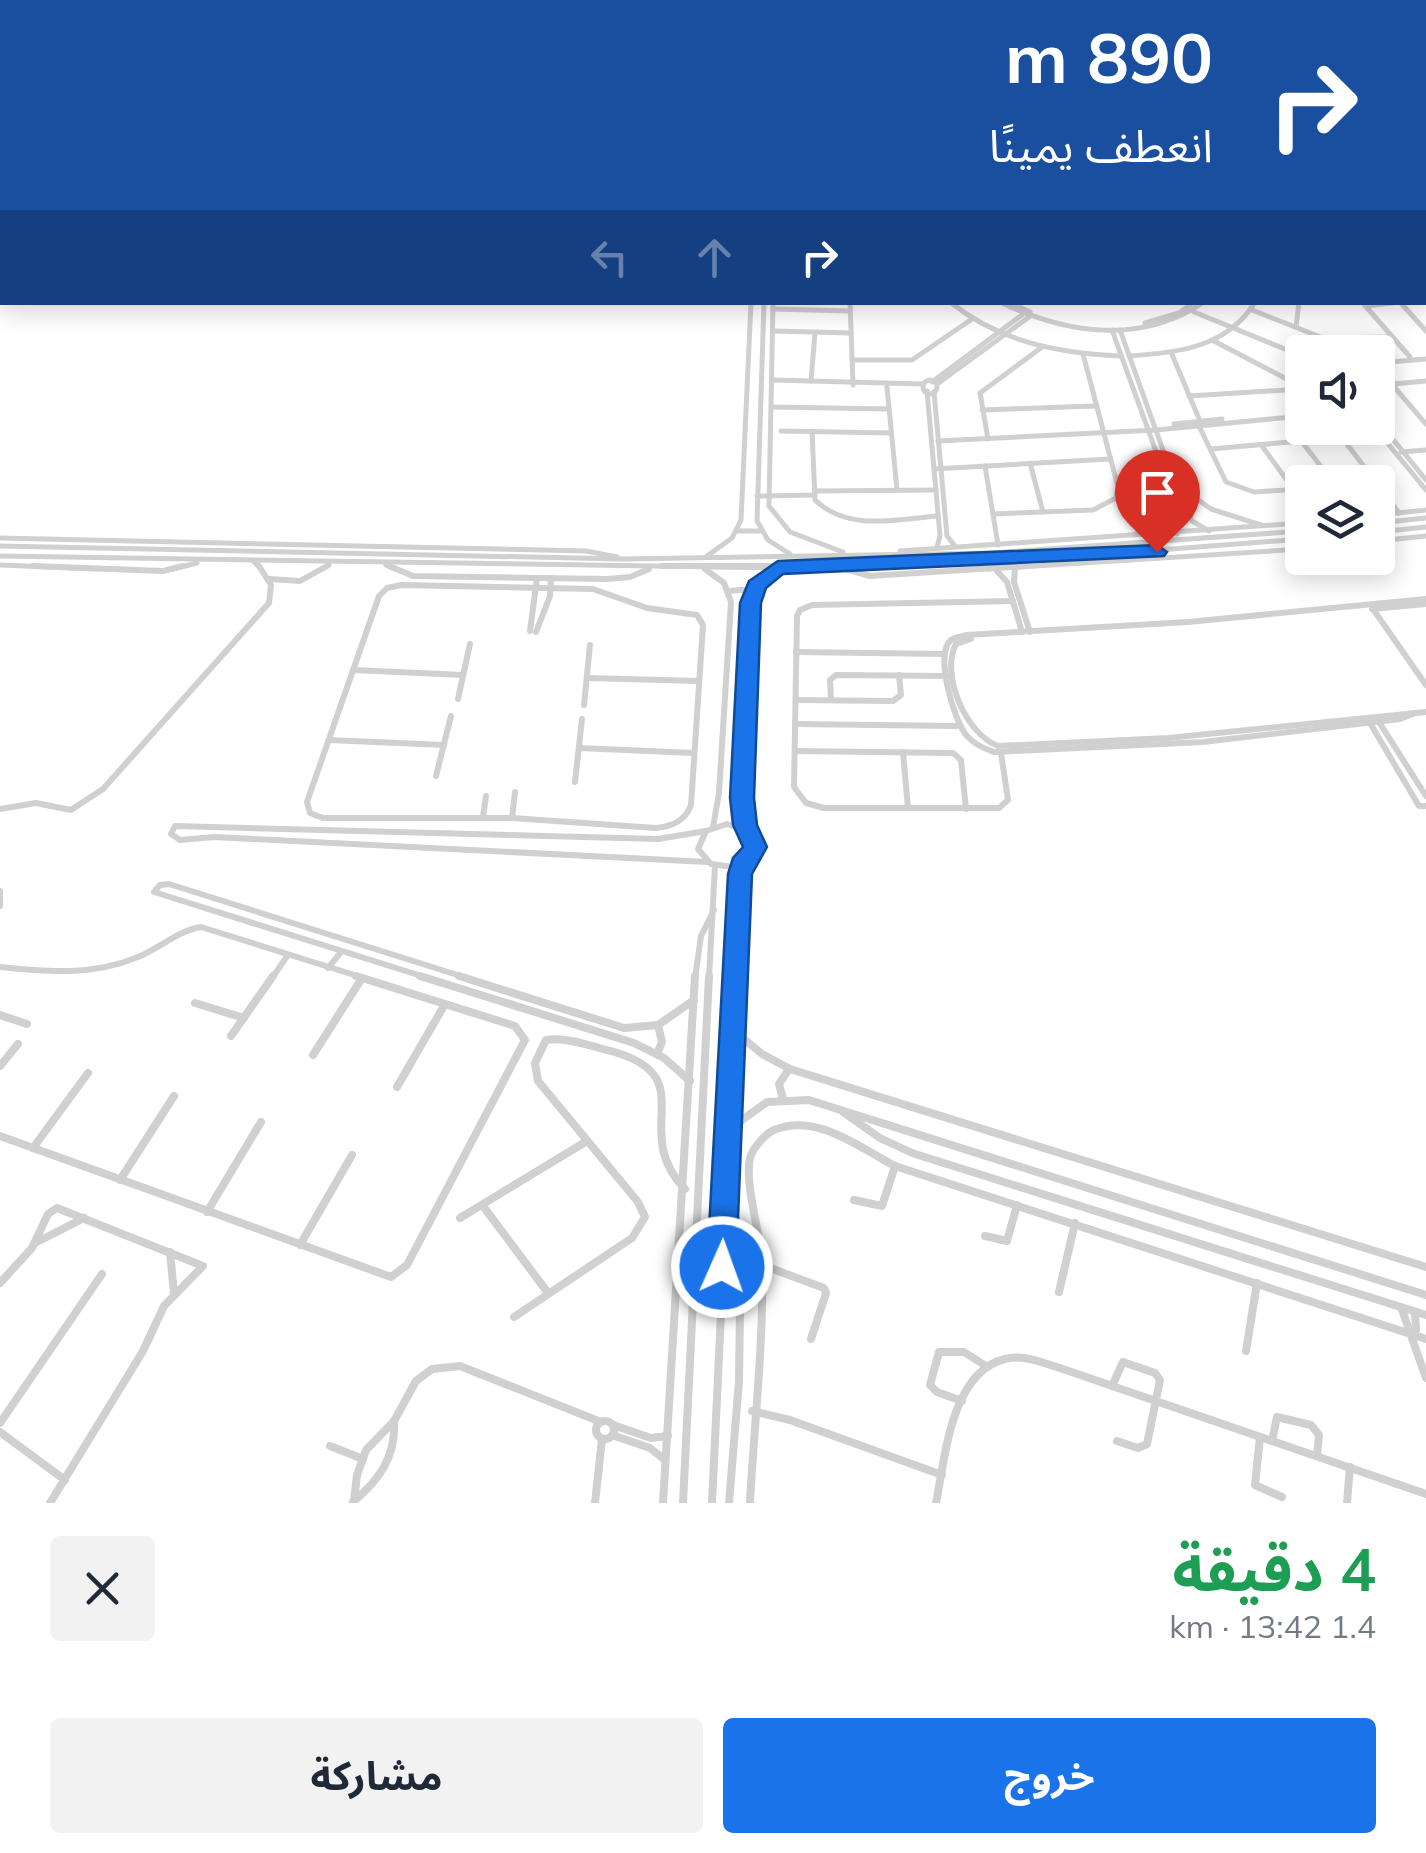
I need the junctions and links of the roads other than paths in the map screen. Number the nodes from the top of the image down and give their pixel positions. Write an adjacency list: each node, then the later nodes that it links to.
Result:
1 (751, 305): 41 (street)
2 (764, 305): 42 (street)
3 (850, 305): 14 (street)
4 (954, 305): 16 (street)
5 (1006, 305): 15 (street)
6 (1016, 305): 13 (street)
7 (1299, 305): 18 (street)
8 (1365, 305): 27 (street)
9 (1403, 305): 23 (street)
10 (773, 306): 11 (street); 21 (street)
11 (816, 306): 14 (street)
12 (1254, 306): 17 (street); 18 (street)
13 (1194, 308): 17 (street); 20 (street)
14 (850, 310): 24 (street)
15 (1026, 315): 19 (street); 25 (street)
16 (972, 319): 25 (street); 38 (street)
17 (1236, 327): 28 (street); 31 (street)
18 (1296, 327): 26 (street)
19 (1112, 330): 20 (street); 34 (street)
20 (1120, 330): 35 (street)
21 (774, 332): 22 (street); 46 (street)
22 (815, 332): 24 (street); 44 (street)
23 (1426, 332)
24 (851, 333): 38 (street)
25 (1001, 334): 30 (street); 50 (street)
26 (1319, 335)
27 (1390, 335)
28 (1212, 340): 32 (street); 43 (street)
29 (1395, 340): 36 (street)
30 (1042, 347): 33 (street); 59 (street)
31 (1285, 347)
32 (1171, 352): 35 (street); 53 (street)
33 (1082, 354): 34 (street); 55 (street)
34 (1120, 356): 63 (street)
35 (1129, 356): 64 (street)
36 (1410, 357): 37 (street); 39 (street)
37 (1426, 357): 40 (street)
38 (852, 360): 47 (street)
39 (1395, 360)
40 (1395, 362)
41 (750, 366): 42 (street); 108 (street)
42 (762, 366): 92 (street)
43 (1285, 379)
44 (811, 381): 46 (street); 47 (street)
45 (1426, 381): 48 (street)
46 (773, 382): 47 (street); 54 (street)
47 (853, 384): 49 (street); 50 (street)
48 (1395, 384)
49 (888, 387): 50 (street); 58 (street)
50 (929, 387): 70 (street); 83 (street)
51 (1395, 388): 57 (street)
52 (1285, 389): 53 (street)
53 (1189, 396): 61 (street)
54 (772, 406): 58 (street); 93 (street)
55 (1096, 406): 59 (street); 65 (street)
56 (1426, 406): 57 (street)
57 (1411, 407): 62 (street)
58 (889, 409): 68 (street)
59 (982, 410): 69 (street)
60 (1285, 416): 61 (street)
61 (1200, 424): 64 (street); 76 (street)
62 (1426, 424)
63 (1146, 428): 64 (street); 65 (street); 94 (street)
64 (1156, 428): 86 (street)
65 (1103, 430): 69 (street); 79 (street)
66 (781, 431): 67 (street)
67 (812, 432): 68 (street); 91 (street)
68 (891, 433): 87 (street)
69 (988, 439): 70 (street)
70 (938, 442): 83 (street)
71 (1285, 443): 72 (street)
72 (1261, 445): 76 (street); 84 (street)
73 (1304, 445): 81 (street)
74 (1392, 445): 78 (street)
75 (1393, 445): 78 (street)
76 (1210, 449): 90 (street)
77 (1426, 450): 78 (street)
78 (1399, 452): 85 (street); 89 (street)
79 (1110, 458): 80 (street); 97 (street)
80 (1030, 463): 82 (street); 97 (street)
81 (1320, 465)
82 (986, 466): 83 (street); 100 (street)
83 (937, 469): 88 (street); 120 (street)
84 (1285, 474)
85 (1426, 479)
86 (1175, 482): 105 (street); 110 (street)
87 (897, 490): 88 (street); 91 (street)
88 (936, 490): 101 (street)
89 (1426, 490)
90 (1285, 491)
91 (815, 493): 93 (street); 101 (street)
92 (757, 496): 93 (street); 109 (street)
93 (768, 496): 123 (street)
94 (1172, 500): 112 (street); 115 (street)
95 (1395, 508): 99 (street)
96 (1426, 510): 99 (street)
97 (1042, 512): 100 (street)
98 (1395, 513): 99 (street)
99 (1399, 513)
100 (993, 514): 118 (street)
101 (938, 516): 121 (street)
102 (1426, 518): 103 (street)
103 (1395, 521)
104 (1285, 524): 105 (street)
105 (1267, 526): 110 (street)
106 (1426, 527): 107 (street)
107 (1395, 530)
108 (737, 531): 109 (street); 129 (street)
109 (760, 531): 125 (street)
110 (1210, 531): 112 (street)
111 (1285, 532): 124 (street)
112 (1177, 534): 115 (street)
113 (1426, 536): 117 (street)
114 (0, 538): 130 (street)
115 (1127, 538): 118 (street)
116 (1285, 540): 136 (street)
117 (1395, 540)
118 (998, 545): 120 (street)
119 (0, 546): 130 (street)
120 (956, 546): 121 (street)
121 (938, 547): 124 (street)
122 (1285, 550): 142 (street)
123 (848, 554): 124 (street); 125 (street)
124 (890, 554)
125 (791, 555): 128 (street)
126 (0, 556): 131 (street)
127 (736, 556): 128 (street); 129 (street); 139 (street)
128 (756, 556): 140 (street)
129 (706, 557): 130 (street)
130 (623, 559)
131 (201, 562): 132 (street); 135 (street)
132 (254, 562): 133 (street); 146 (street)
133 (333, 564): 134 (street); 146 (street)
134 (385, 564): 137 (street); 144 (street)
135 (0, 565)
136 (837, 566): 141 (street); 143 (street)
137 (650, 568): 138 (street); 145 (street)
138 (704, 568): 139 (street); 149 (street)
139 (736, 568): 140 (street)
140 (756, 568): 141 (street)
141 (778, 568): 148 (street)
142 (1015, 569): 143 (street); 147 (street)
143 (996, 570): 147 (street)
144 (537, 578): 145 (street); 150 (street)
145 (551, 578): 151 (street)
146 (270, 579): 194 (street)
147 (1010, 579): 152 (street)
148 (754, 589): 149 (street); 200 (street)
149 (728, 591): 199 (street)
150 (533, 594): 151 (street); 151 (street); 161 (street)
151 (550, 594): 166 (street)
152 (1014, 596): 156 (street); 159 (street)
153 (1426, 602): 154 (street); 155 (street)
154 (1373, 609): 155 (street); 167 (street)
155 (1317, 613): 156 (street)
156 (1023, 633): 160 (street); 183 (street)
157 (470, 644): 162 (street)
158 (590, 645): 165 (street)
159 (796, 652): 160 (street); 169 (street)
160 (944, 654): 164 (street)
161 (353, 670): 162 (street); 180 (street)
162 (463, 674): 168 (street)
163 (899, 675): 164 (street); 170 (street); 170 (street)
164 (948, 676): 178 (street)
165 (587, 678): 166 (street); 171 (street)
166 (699, 680): 186 (street)
167 (1426, 685)
168 (458, 699)
169 (796, 700): 170 (street); 177 (street)
170 (831, 700)
171 (584, 705)
172 (1426, 712): 173 (street)
173 (1416, 714): 176 (street); 179 (street)
174 (451, 716): 181 (street)
175 (582, 719): 182 (street)
176 (1374, 723): 179 (street); 192 (street); 193 (street)
177 (795, 724): 178 (street); 184 (street)
178 (958, 726): 187 (street)
179 (1327, 726): 183 (street)
180 (329, 740): 181 (street); 197 (street)
181 (444, 746): 188 (street)
182 (578, 748): 186 (street); 189 (street)
183 (1039, 748): 187 (street)
184 (795, 751): 185 (street); 195 (street)
185 (903, 752): 195 (street); 196 (street)
186 (694, 753): 198 (street)
187 (1001, 753): 196 (street)
188 (436, 776)
189 (575, 782)
190 (514, 792): 198 (street)
191 (486, 796): 197 (street)
192 (1426, 796)
193 (1426, 806)
194 (0, 808)
195 (908, 808): 196 (street)
196 (966, 809)
197 (486, 817): 198 (street); 201 (street)
198 (508, 818): 202 (street)
199 (709, 829): 200 (street); 203 (street); 205 (street)
200 (748, 831): 206 (street)
201 (488, 834): 202 (street); 204 (street)
202 (503, 834): 203 (street)
203 (658, 839): 204 (street)
204 (657, 860): 205 (street)
205 (711, 864): 206 (street); 209 (street)
206 (742, 864): 224 (street)
207 (0, 891): 208 (street)
208 (0, 906)
209 (715, 909): 217 (street); 243 (street)
210 (325, 947): 211 (street); 213 (street); 223 (street)
211 (341, 952): 215 (street); 227 (street)
212 (288, 955): 213 (street); 214 (street); 221 (street)
213 (317, 964): 215 (street)
214 (0, 967)
215 (328, 968): 216 (street)
216 (362, 978): 219 (street); 228 (street)
217 (694, 1000): 223 (street); 232 (street)
218 (195, 1003): 221 (street)
219 (445, 1004): 233 (street); 258 (street)
220 (0, 1015): 222 (street)
221 (244, 1018): 225 (street)
222 (28, 1024)
223 (658, 1025): 227 (street)
224 (732, 1029): 230 (street); 238 (street)
225 (231, 1036)
226 (18, 1044): 229 (street)
227 (657, 1054): 232 (street)
228 (313, 1055)
229 (0, 1066)
230 (790, 1069): 235 (street); 261 (street)
231 (88, 1073): 241 (street)
232 (690, 1081): 242 (street)
233 (397, 1087)
234 (174, 1096): 246 (street)
235 (784, 1099): 236 (street); 238 (street)
236 (838, 1108): 268 (street); 269 (street)
237 (261, 1122): 252 (street)
238 (728, 1130): 249 (street)
239 (0, 1136): 241 (street)
240 (588, 1141): 247 (street); 251 (street); 267 (street)
241 (33, 1148): 246 (street)
242 (687, 1151): 243 (street); 247 (street)
243 (702, 1152): 305 (street)
244 (352, 1155): 258 (street)
245 (895, 1166): 248 (street); 250 (street); 260 (street)
246 (120, 1180): 252 (street)
247 (685, 1189): 288 (street)
248 (854, 1200)
249 (724, 1202): 306 (street); 307 (street)
250 (1017, 1205): 255 (street); 256 (street)
251 (483, 1206): 254 (street); 267 (street)
252 (207, 1212): 258 (street)
253 (84, 1218): 257 (street); 257 (street); 259 (street)
254 (460, 1218)
255 (1076, 1223): 264 (street); 265 (street)
256 (984, 1236)
257 (36, 1242): 263 (street)
258 (300, 1246)
259 (170, 1252): 266 (street); 266 (street)
260 (762, 1265): 274 (street); 282 (street)
261 (1426, 1267)
262 (102, 1274): 283 (street)
263 (0, 1283)
264 (1257, 1283): 273 (street); 276 (street)
265 (1059, 1292)
266 (174, 1293): 298 (street)
267 (548, 1293): 272 (street)
268 (1426, 1295)
269 (1401, 1307): 270 (street); 273 (street)
270 (1415, 1312): 271 (street); 273 (street)
271 (1426, 1315)
272 (514, 1317)
273 (1412, 1335): 275 (street); 278 (street)
274 (811, 1339)
275 (1426, 1339)
276 (1246, 1351)
277 (986, 1366): 279 (street); 280 (street); 280 (street)
278 (1426, 1378)
279 (1112, 1386): 281 (street); 281 (street)
280 (962, 1401): 297 (street)
281 (1156, 1401): 289 (street); 290 (street)
282 (752, 1411): 297 (street); 308 (street)
283 (0, 1422)
284 (394, 1422): 285 (street); 294 (street); 301 (street)
285 (601, 1422): 287 (street); 287 (street)
286 (0, 1432): 298 (street)
287 (609, 1433): 288 (street); 295 (street); 303 (street)
288 (668, 1436): 295 (street)
289 (1260, 1437): 291 (street); 300 (street)
290 (1117, 1441)
291 (1272, 1441): 293 (street); 293 (street)
292 (330, 1446): 294 (street)
293 (1317, 1456): 296 (street)
294 (362, 1459): 301 (street)
295 (666, 1461): 304 (street)
296 (1350, 1467): 299 (street); 310 (street)
297 (942, 1474): 309 (street)
298 (65, 1480): 302 (street)
299 (1426, 1494)
300 (1282, 1498)
301 (354, 1502)
302 (45, 1503)
303 (594, 1503)
304 (663, 1503)
305 (684, 1503)
306 (712, 1503)
307 (729, 1503)
308 (750, 1503)
309 (936, 1503)
310 (1347, 1503)

